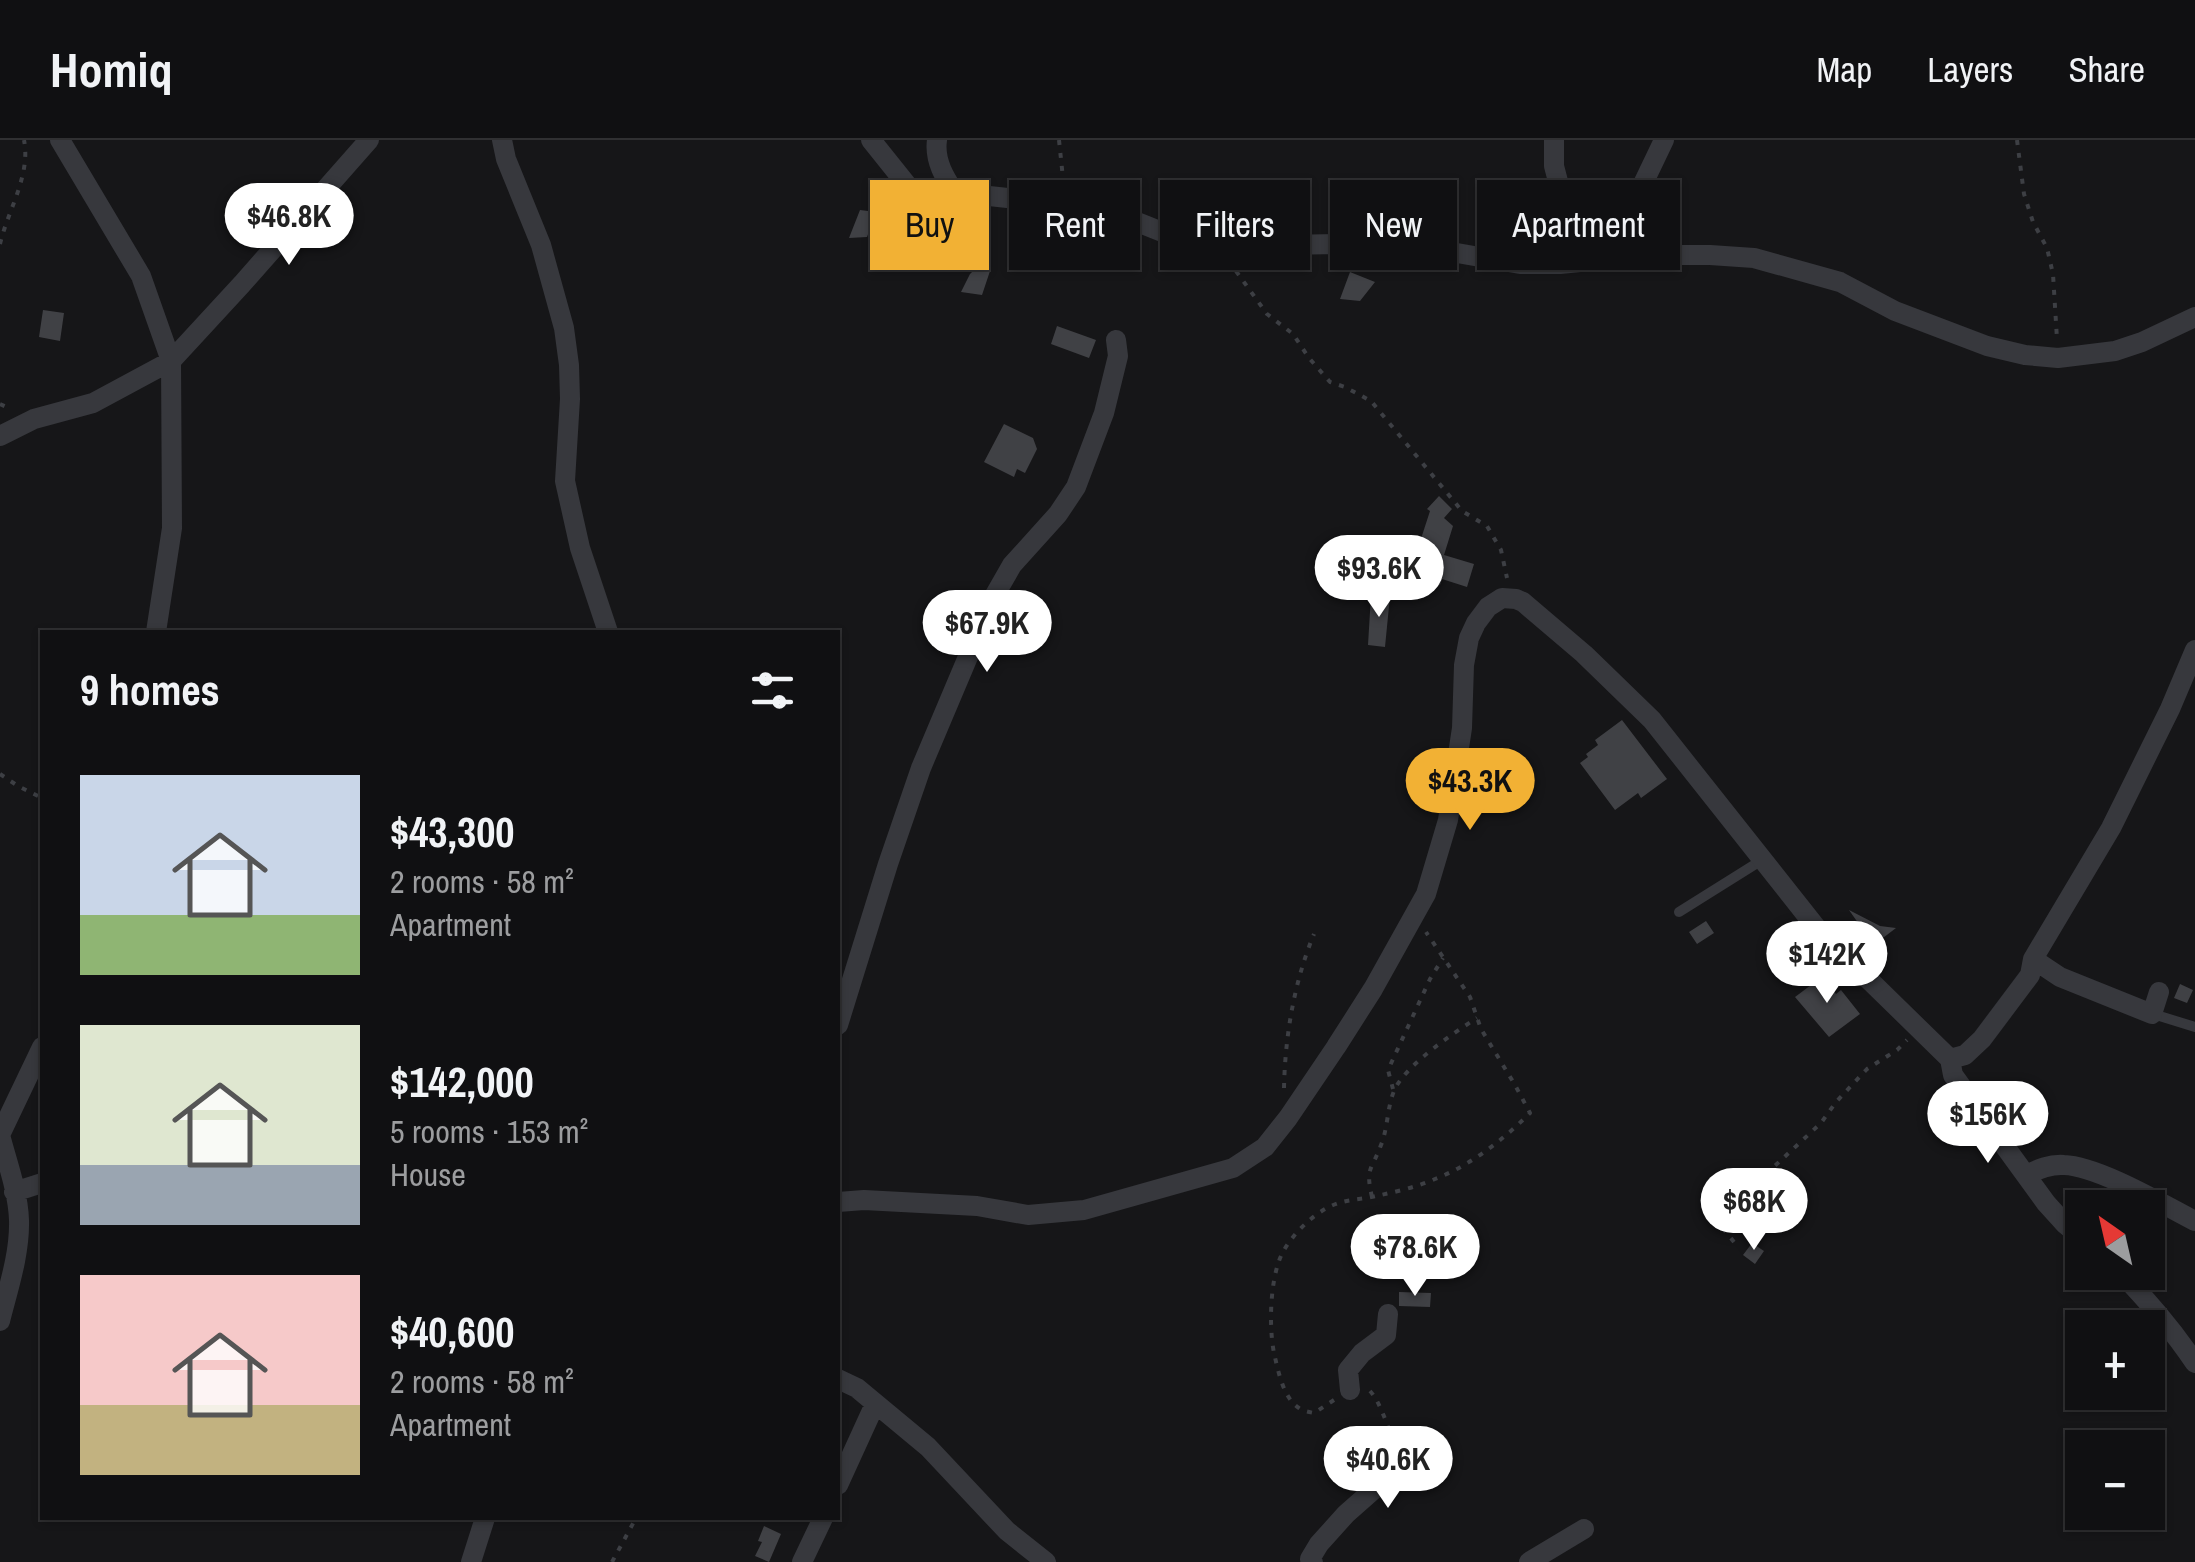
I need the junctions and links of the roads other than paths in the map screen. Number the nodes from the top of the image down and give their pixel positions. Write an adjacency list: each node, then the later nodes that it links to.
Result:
1 (60, 140): 17 (street)
2 (369, 140): 17 (street)
3 (502, 140): 20 (street)
4 (872, 140): 8 (street)
5 (937, 140): 9 (street)
6 (1554, 140): 10 (street)
7 (1664, 140): 11 (street)
8 (903, 180)
9 (948, 180)
10 (1558, 180)
11 (1645, 180)
12 (989, 196): 14 (street)
13 (1680, 255): 15 (street)
14 (1477, 256)
15 (2195, 317)
16 (1116, 340): 27 (street)
17 (171, 361): 18 (street); 19 (street)
18 (0, 436)
19 (156, 630)
20 (607, 630)
21 (2195, 650): 24 (street)
22 (1762, 860): 23 (lane); 30 (street); 35 (street)
23 (1678, 912)
24 (2033, 959): 26 (street); 30 (street)
25 (2159, 992): 26 (street)
26 (2152, 1014): 28 (lane)
27 (840, 1019)
28 (2195, 1027)
29 (40, 1052): 31 (street)
30 (1950, 1059): 32 (street)
31 (0, 1135): 34 (street)
32 (2026, 1175): 36 (street); 37 (street)
33 (40, 1184): 34 (street)
34 (14, 1192): 40 (street)
35 (840, 1202)
36 (2195, 1221)
37 (2065, 1224)
38 (2137, 1290): 41 (street)
39 (1388, 1314): 43 (street)
40 (0, 1321)
41 (2195, 1363)
42 (840, 1380): 44 (street)
43 (1350, 1390)
44 (875, 1404): 46 (street); 52 (street)
45 (1439, 1445): 53 (street)
46 (840, 1481)
47 (484, 1520): 50 (street)
48 (822, 1520): 51 (street)
49 (1584, 1529): 54 (street)
50 (471, 1562)
51 (802, 1562)
52 (1046, 1562)
53 (1313, 1562)
54 (1529, 1562)

